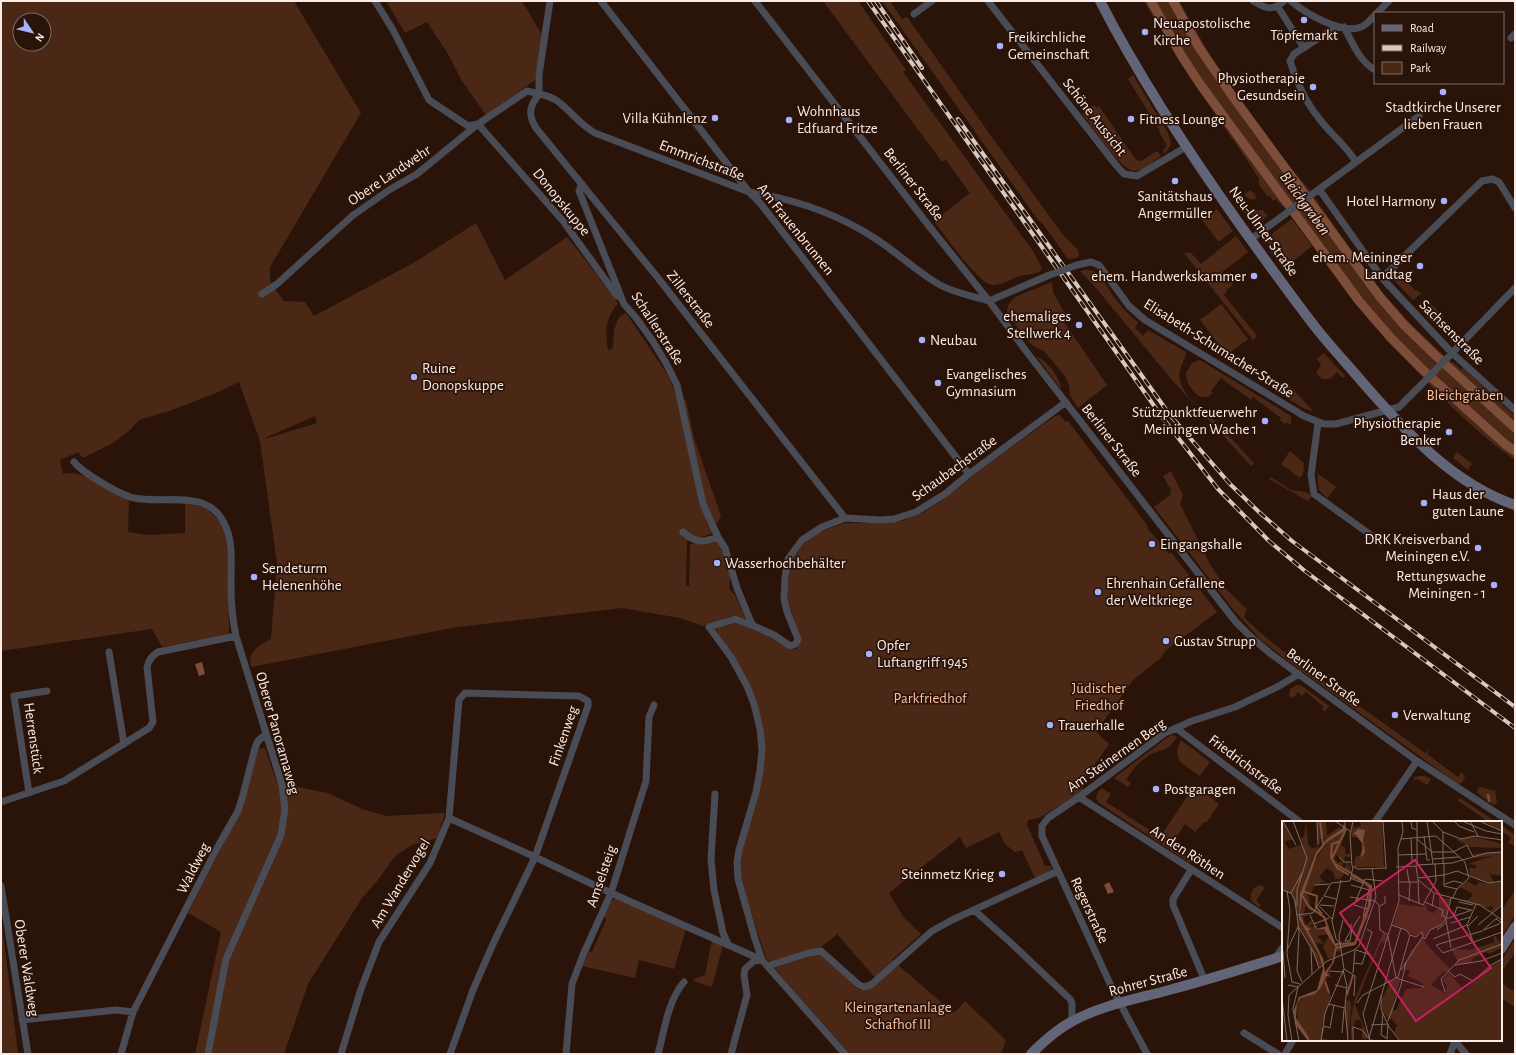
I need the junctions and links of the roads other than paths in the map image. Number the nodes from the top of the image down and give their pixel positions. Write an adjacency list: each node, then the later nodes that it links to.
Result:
1 (375, 1): 21 (street)
2 (550, 1): 19 (street)
3 (601, 1): 26 (street, Am Frauenbrunnen)
4 (756, 1): 33 (street, Berliner Straße)
5 (932, 1): 14 (street)
6 (988, 1): 22 (street, Schöne Aussicht)
7 (1100, 1): 22 (main road, Neu-Ulmer Straße)
8 (1253, 1): 12 (street)
9 (1284, 1): 12 (street)
10 (1291, 1): 16 (street)
11 (1390, 1): 13 (street)
12 (1278, 7): 17 (street)
13 (1380, 12)
14 (914, 14)
15 (1374, 18): 16 (street)
16 (1342, 27): 17 (street); 18 (street)
17 (1304, 48): 23 (street)
18 (1374, 69)
19 (539, 94): 21 (street, Obere Landwehr); 24 (street, Zillerstraße); 26 (street, Emmrichstraße)
20 (1419, 116): 23 (street)
21 (478, 124): 31 (street, Obere Landwehr); 32 (street, Donopskuppe)
22 (1186, 147): 28 (main road, Neu-Ulmer Straße)
23 (1356, 162): 25 (street)
24 (582, 184): 32 (street, Schallerstraße); 42 (street, Zillerstraße)
25 (1316, 191): 28 (street); 29 (street, Sachsenstraße)
26 (749, 192): 33 (street, Emmrichstraße); 40 (street, Am Frauenbrunnen)
27 (1515, 208): 29 (street)
28 (1251, 239): 36 (main road, Neu-Ulmer Straße)
29 (1382, 278): 34 (street, Sachsenstraße)
30 (1515, 288): 34 (street, Elisabeth-Schumacher-Straße)
31 (262, 294)
32 (622, 298): 44 (street, Schallerstraße)
33 (989, 301): 35 (street, Berliner Straße); 38 (street, Elisabeth-Schumacher-Straße, bridge)
34 (1450, 356): 36 (street, Elisabeth-Schumacher-Straße); 37 (street, Sachsenstraße)
35 (1066, 402): 40 (street, Schaubachstraße); 49 (street, Berliner Straße)
36 (1387, 410): 38 (street, Elisabeth-Schumacher-Straße); 41 (main road, Neu-Ulmer Straße)
37 (1515, 410)
38 (1318, 423): 45 (street)
39 (74, 462): 47 (street, Oberer Panoramaweg)
40 (969, 474): 42 (street, Schaubachstraße)
41 (1515, 505)
42 (845, 518): 46 (street)
43 (683, 532): 44 (street)
44 (718, 537): 46 (street, Schallerstraße)
45 (1378, 541)
46 (754, 626): 77 (street)
47 (236, 636): 54 (street, Oberer Panoramaweg); 55 (street, Herrenstück)
48 (109, 652): 55 (street)
49 (1299, 674): 53 (street, Am Steinernen Berg); 56 (street, Berliner Straße)
50 (47, 691): 57 (street, Herrenstück)
51 (461, 696): 61 (street, Am Wandervogel); 66 (street, Finkenweg)
52 (654, 705): 70 (street, Amselsteig)
53 (1176, 728): 59 (street, Am Steinernen Berg); 62 (street, Friedrichstraße)
54 (266, 734): 82 (street, Waldweg); 91 (street, Oberer Panoramaweg)
55 (124, 744): 57 (street, Herrenstück)
56 (1417, 761): 63 (street); 64 (street, Berliner Straße)
57 (29, 793): 60 (street, Herrenstück)
58 (715, 794): 74 (street)
59 (1079, 797): 65 (street, Am Steinernen Berg); 67 (street, An den Röthen)
60 (1, 802)
61 (449, 818): 66 (street); 92 (street, Am Wandervogel)
62 (1299, 821)
63 (1376, 821)
64 (1515, 825)
65 (1042, 826): 68 (street, Regerstraße)
66 (535, 856): 70 (street); 93 (street, Finkenweg)
67 (1191, 870): 73 (street, An den Röthen); 79 (street)
68 (1058, 871): 71 (street); 81 (street, Regerstraße)
69 (1, 886): 83 (street, Oberer Waldweg)
70 (611, 893): 74 (street); 94 (street, Amselsteig)
71 (974, 910): 78 (street); 84 (street)
72 (1515, 926): 75 (main road)
73 (1282, 927)
74 (728, 944): 77 (street)
75 (1502, 947)
76 (1279, 957): 79 (main road, Rohrer Straße)
77 (762, 960): 78 (street); 96 (street)
78 (768, 966): 97 (street)
79 (1205, 981): 81 (main road, Rohrer Straße)
80 (684, 982): 95 (street)
81 (1120, 1003): 84 (main road, Rohrer Straße); 99 (street, Regerstraße)
82 (133, 1012): 83 (street); 90 (street, Waldweg)
83 (22, 1020): 89 (street, Oberer Waldweg)
84 (1072, 1021): 98 (main road, Rohrer Straße)
85 (1244, 1033): 100 (street)
86 (1292, 1041): 101 (street)
87 (1454, 1041): 102 (street)
88 (1455, 1041): 103 (street)
89 (28, 1054)
90 (121, 1054)
91 (208, 1054)
92 (341, 1054)
93 (450, 1054)
94 (566, 1054)
95 (658, 1054)
96 (731, 1054)
97 (845, 1054)
98 (1031, 1054)
99 (1147, 1054)
100 (1278, 1054)
101 (1285, 1054)
102 (1450, 1054)
103 (1466, 1054)

